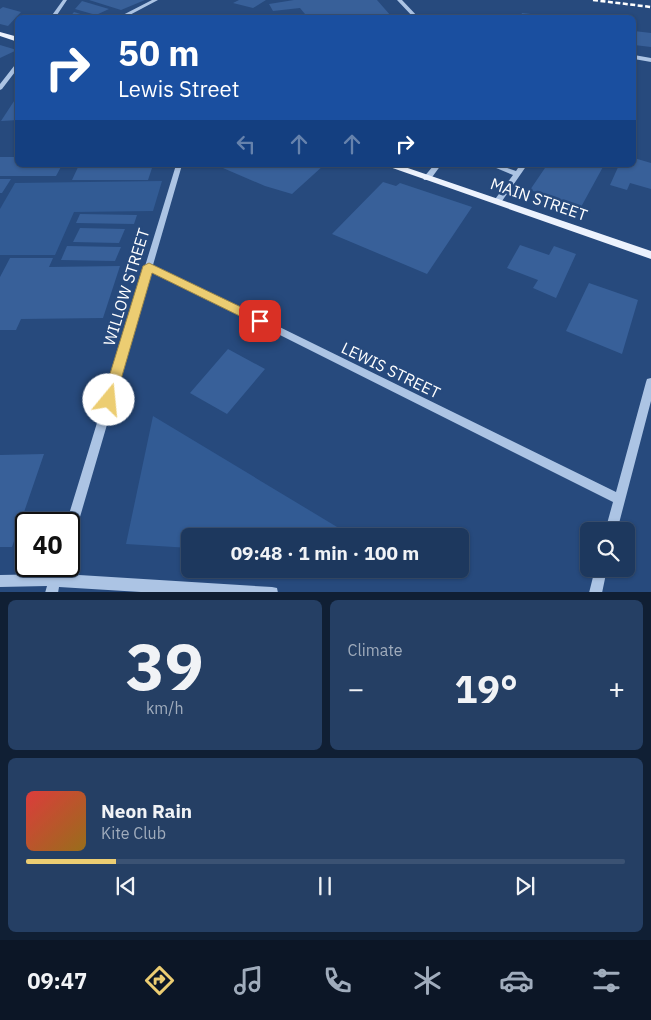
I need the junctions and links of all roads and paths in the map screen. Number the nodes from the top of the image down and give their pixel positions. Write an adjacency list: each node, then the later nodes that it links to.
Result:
1 (65, 0): 4 (street)
2 (156, 0): 5 (street)
3 (400, 0): 6 (street)
4 (54, 15)
5 (125, 15)
6 (414, 15)
7 (0, 34): 8 (main road)
8 (15, 39)
9 (636, 57): 10 (street)
10 (651, 60)
11 (15, 67): 12 (street)
12 (0, 88)
13 (178, 167): 22 (street, WILLOW STREET)
14 (395, 167): 19 (main road, MAIN STREET)
15 (436, 167): 19 (street)
16 (498, 167): 18 (street)
17 (523, 167): 18 (street)
18 (518, 174): 20 (street)
19 (427, 178): 20 (main road, MAIN STREET)
20 (498, 202): 21 (main road, MAIN STREET)
21 (651, 255)
22 (149, 266): 24 (street, LEWIS STREET); 25 (street, WILLOW STREET)
23 (651, 382): 24 (street)
24 (620, 500): 26 (street)
25 (76, 512)
26 (614, 522)
27 (599, 577): 31 (street)
28 (0, 581): 29 (street)
29 (53, 586): 30 (street)
30 (272, 592)
31 (595, 592)

